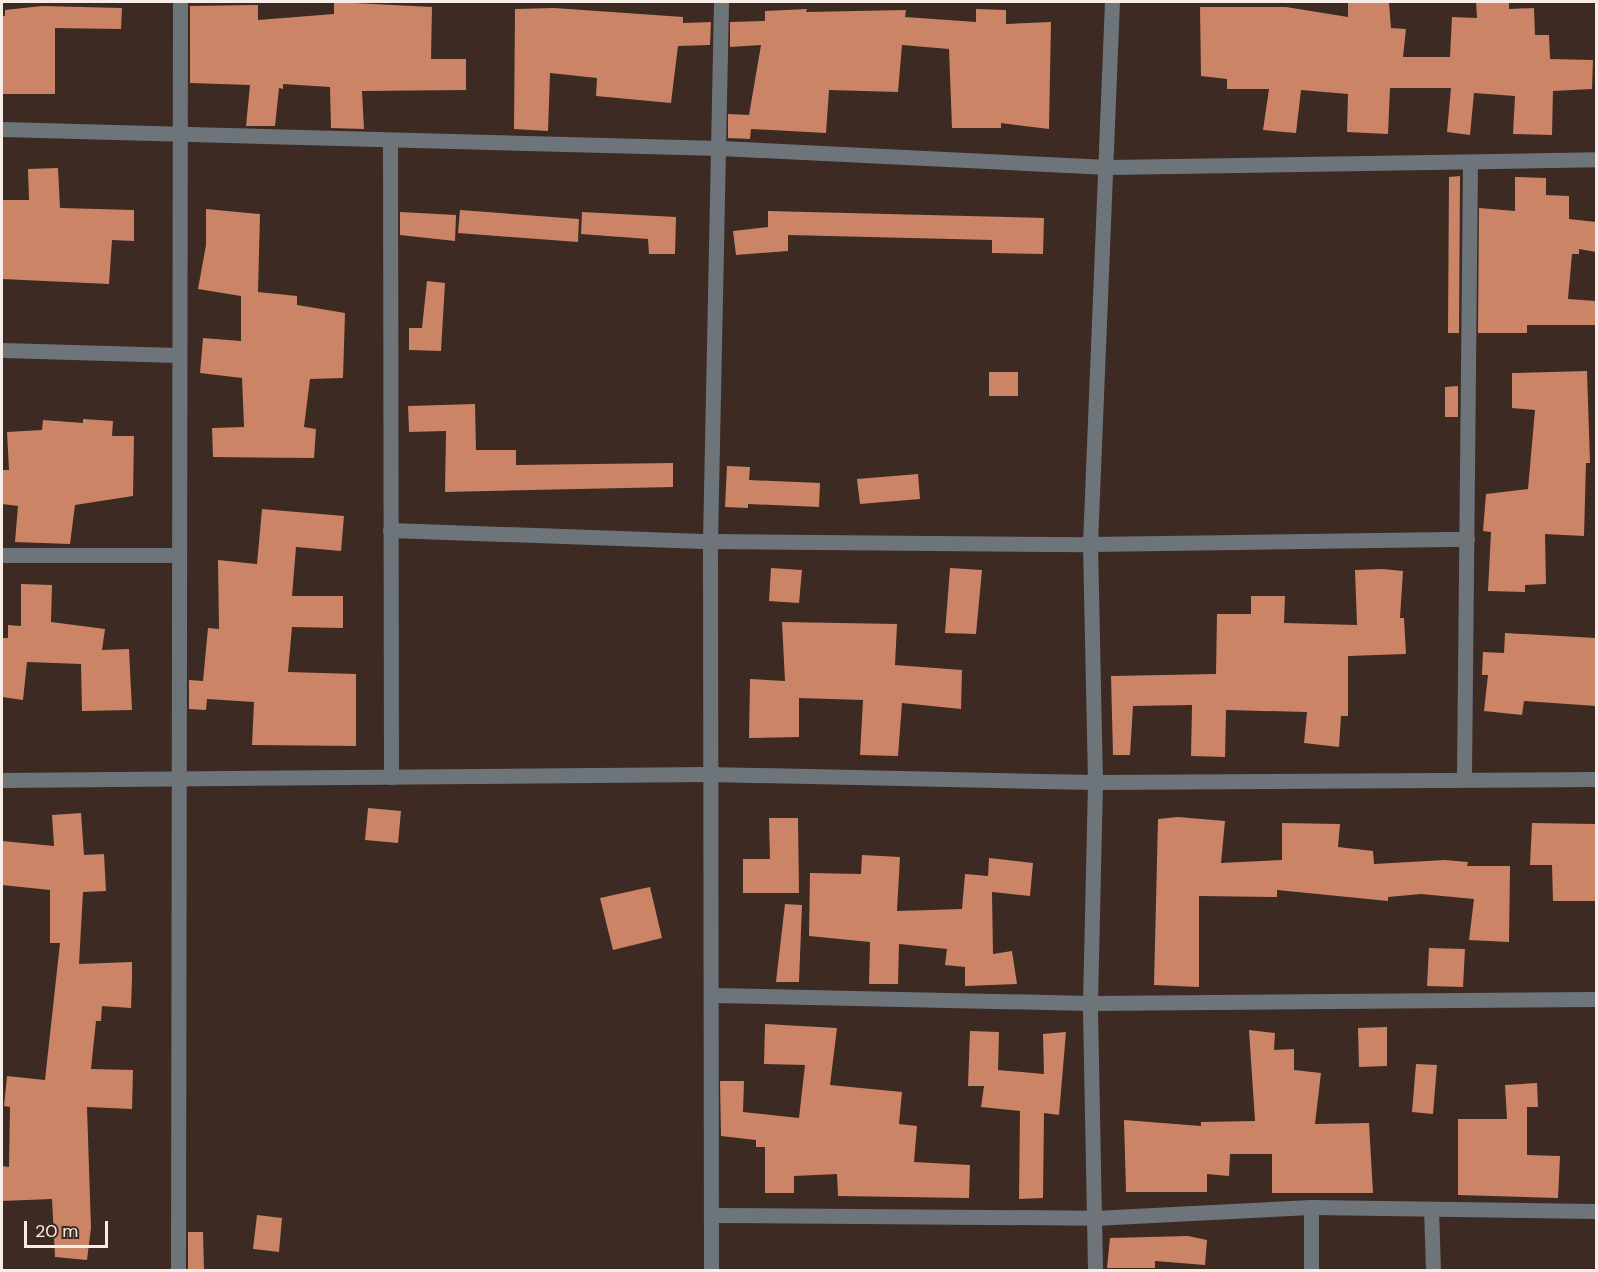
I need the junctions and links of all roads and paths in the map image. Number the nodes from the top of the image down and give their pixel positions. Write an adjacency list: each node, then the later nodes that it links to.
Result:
1 (180, 2): 5 (street)
2 (722, 2): 7 (street)
3 (1112, 2): 10 (street)
4 (2, 129): 5 (street)
5 (181, 132): 6 (street); 12 (street)
6 (390, 140): 7 (street); 13 (street)
7 (720, 148): 10 (street); 15 (street)
8 (1596, 159): 9 (street)
9 (1470, 162): 10 (street); 14 (street)
10 (1108, 167): 16 (street)
11 (2, 350): 12 (street)
12 (178, 355): 18 (street)
13 (390, 530): 15 (street); 20 (street)
14 (1467, 539): 16 (street); 21 (street)
15 (710, 541): 16 (street); 19 (street)
16 (1090, 544): 25 (street)
17 (2, 555): 18 (street)
18 (177, 555): 24 (street)
19 (709, 774): 20 (street); 25 (street); 26 (street)
20 (391, 777): 24 (street)
21 (1464, 777): 22 (street); 25 (street)
22 (1596, 779)
23 (2, 780): 24 (street)
24 (177, 780): 34 (street)
25 (1095, 782): 28 (street)
26 (712, 994): 28 (street); 32 (street)
27 (1596, 999): 28 (street)
28 (1090, 1003): 33 (street)
29 (1311, 1207): 30 (street); 33 (street); 37 (street)
30 (1431, 1209): 31 (street); 38 (street)
31 (1596, 1211)
32 (712, 1215): 33 (street); 35 (street)
33 (1094, 1218): 36 (street)
34 (178, 1270)
35 (711, 1270)
36 (1095, 1270)
37 (1311, 1270)
38 (1433, 1270)

